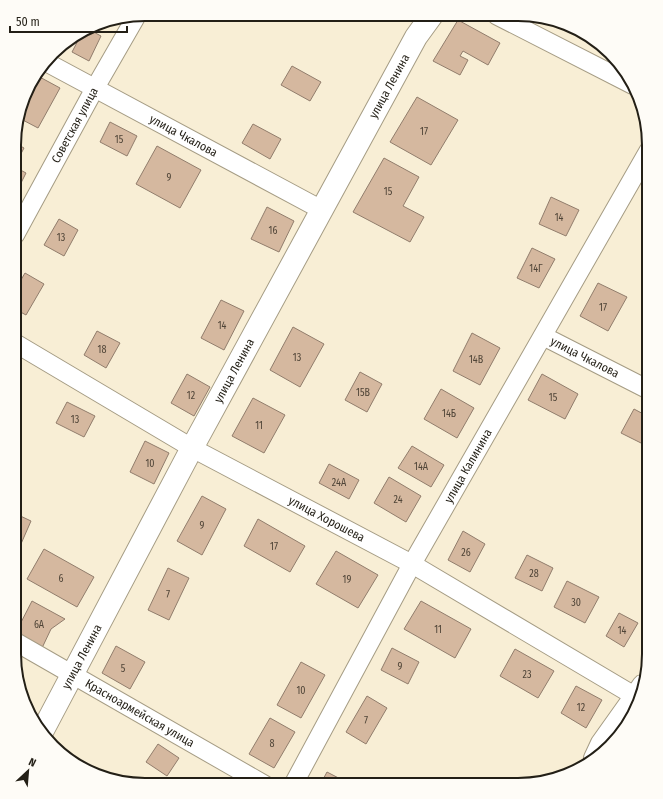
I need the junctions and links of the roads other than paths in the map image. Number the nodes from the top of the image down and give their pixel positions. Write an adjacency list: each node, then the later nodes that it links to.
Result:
1 (428, 21): 8 (main road, улица Ленина)
2 (508, 21): 5 (street)
3 (133, 22): 6 (street, Советская улица)
4 (51, 65): 6 (street, улица Чкалова)
5 (623, 80)
6 (95, 88): 8 (street, улица Чкалова); 9 (street, Советская улица)
7 (642, 162): 10 (street, улица Калинина)
8 (322, 210): 13 (main road, улица Ленина)
9 (21, 224)
10 (543, 336): 12 (street, улица Чкалова); 14 (street, улица Калинина)
11 (21, 347): 13 (street, улица Хорошева)
12 (642, 386)
13 (192, 448): 14 (street, улица Хорошева); 16 (main road, улица Ленина)
14 (412, 564): 17 (street, улица Хорошева); 22 (street, улица Калинина)
15 (21, 646): 16 (street, Красноармейская улица)
16 (72, 676): 19 (main road, улица Ленина); 21 (street, Красноармейская улица)
17 (636, 692)
18 (634, 699): 20 (street)
19 (45, 725)
20 (597, 749)
21 (253, 778)
22 (297, 778)

